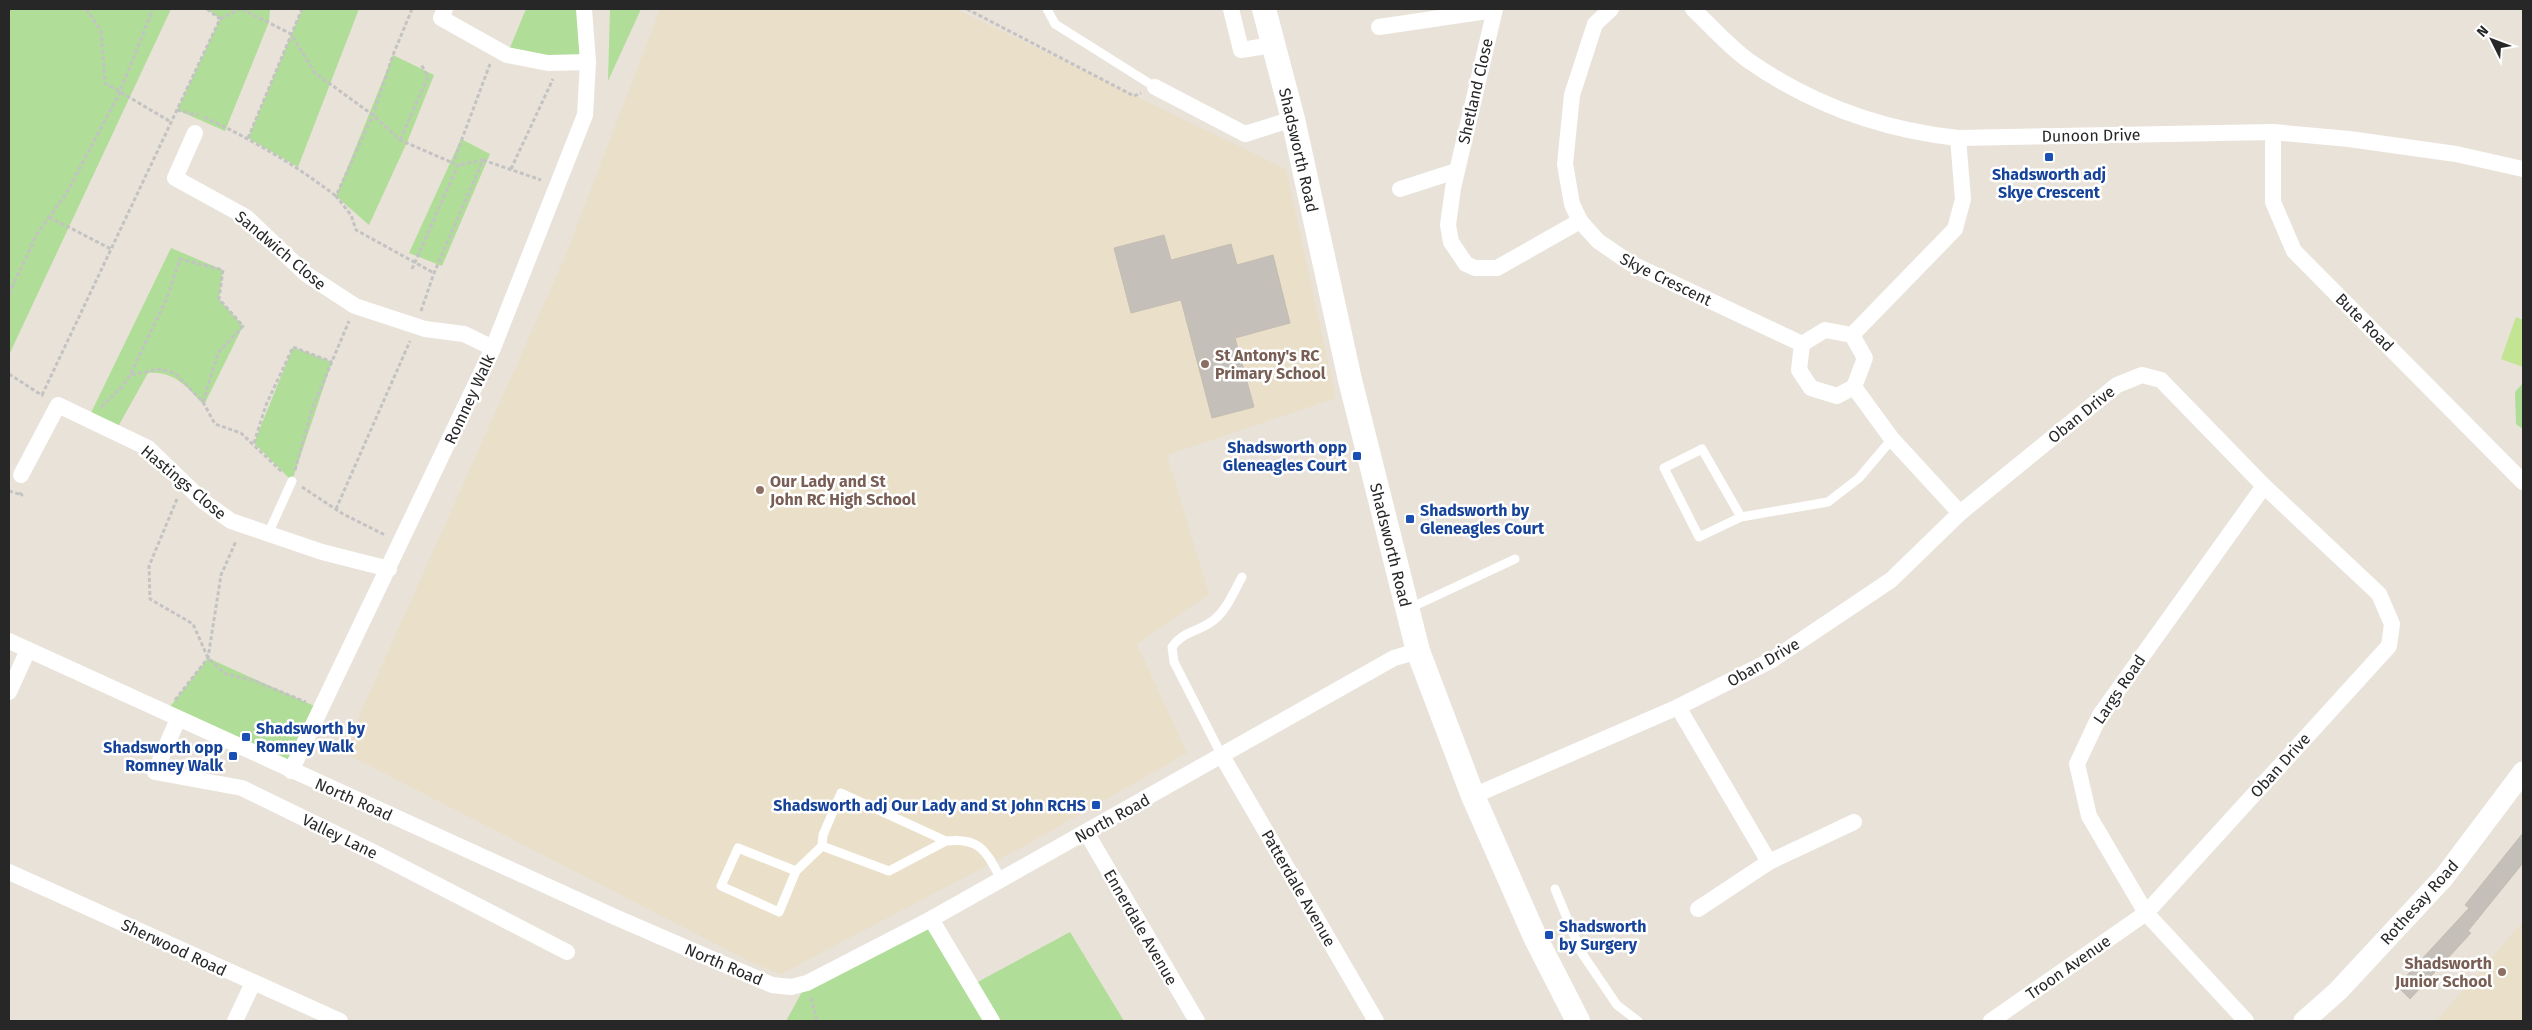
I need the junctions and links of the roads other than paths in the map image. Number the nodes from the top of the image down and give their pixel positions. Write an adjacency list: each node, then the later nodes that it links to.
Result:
1 (445, 9): 11 (street)
2 (584, 9): 11 (street, Romney Walk)
3 (1047, 9): 12 (lane)
4 (1231, 9): 10 (street)
5 (1264, 9): 10 (main road, Shadsworth Road)
6 (1611, 9): 20 (street, Skye Crescent)
7 (1693, 9): 16 (street, Dunoon Drive)
8 (1495, 10): 9 (street, Shetland Close); 18 (street, Shetland Close)
9 (1379, 27)
10 (1273, 45): 13 (main road, Shadsworth Road)
11 (588, 62): 23 (street, Romney Walk)
12 (1155, 87): 13 (street)
13 (1293, 120): 36 (main road, Shadsworth Road)
14 (2273, 132): 16 (street, Dunoon Drive); 17 (street, Dunoon Drive); 28 (street, Bute Road)
15 (195, 134): 23 (street, Sandwich Close)
16 (1958, 138): 21 (street)
17 (2523, 169)
18 (1456, 171): 19 (street); 20 (street, Shetland Close)
19 (1400, 189)
20 (1580, 221): 22 (street, Skye Crescent)
21 (1852, 335): 22 (street); 24 (street)
22 (1802, 344): 24 (street)
23 (493, 348): 34 (street, Romney Walk)
24 (1854, 387): 25 (street)
25 (1892, 440): 30 (street); 31 (lane)
26 (21, 475): 32 (street, Hastings Close)
27 (292, 481): 32 (lane)
28 (2523, 482)
29 (2264, 486): 30 (street, Oban Drive); 57 (street, Largs Road); 57 (street, Oban Drive)
30 (1960, 513): 41 (street, Oban Drive)
31 (1741, 517): 31 (lane)
32 (268, 534): 34 (street, Hastings Close)
33 (1515, 559): 36 (lane)
34 (389, 569): 44 (street, Romney Walk)
35 (1242, 577): 43 (lane)
36 (1408, 610): 39 (main road, Shadsworth Road)
37 (9, 641): 38 (street, North Road)
38 (28, 650): 40 (street); 42 (street, North Road)
39 (1418, 651): 43 (street, North Road); 46 (main road, Shadsworth Road)
40 (9, 692)
41 (1678, 707): 46 (street, Oban Drive); 51 (street)
42 (171, 716): 44 (street, North Road); 59 (street, Valley Lane)
43 (1222, 756): 48 (street, North Road); 65 (street, Patterdale Avenue)
44 (291, 771): 58 (street, North Road)
45 (2523, 772): 70 (street, Rothesay Road)
46 (1473, 796): 66 (main road, Shadsworth Road)
47 (1854, 822): 51 (street)
48 (1086, 832): 54 (street, North Road); 64 (street, Ennerdale Avenue)
49 (946, 841): 50 (lane); 50 (lane); 54 (lane)
50 (822, 846): 52 (lane)
51 (1769, 862): 56 (street)
52 (796, 871): 52 (lane)
53 (9, 872): 60 (street, Sherwood Road)
54 (1001, 880): 58 (street, North Road)
55 (1555, 889): 67 (lane)
56 (1698, 909)
57 (2146, 913): 68 (street, Troon Avenue); 69 (street, Largs Road)
58 (931, 919): 63 (street)
59 (566, 952)
60 (252, 983): 61 (street); 62 (street, Sherwood Road)
61 (236, 1021)
62 (340, 1021)
63 (992, 1021)
64 (1197, 1021)
65 (1376, 1021)
66 (1578, 1021)
67 (1638, 1021)
68 (1991, 1021)
69 (2246, 1021)
70 (2304, 1021)

